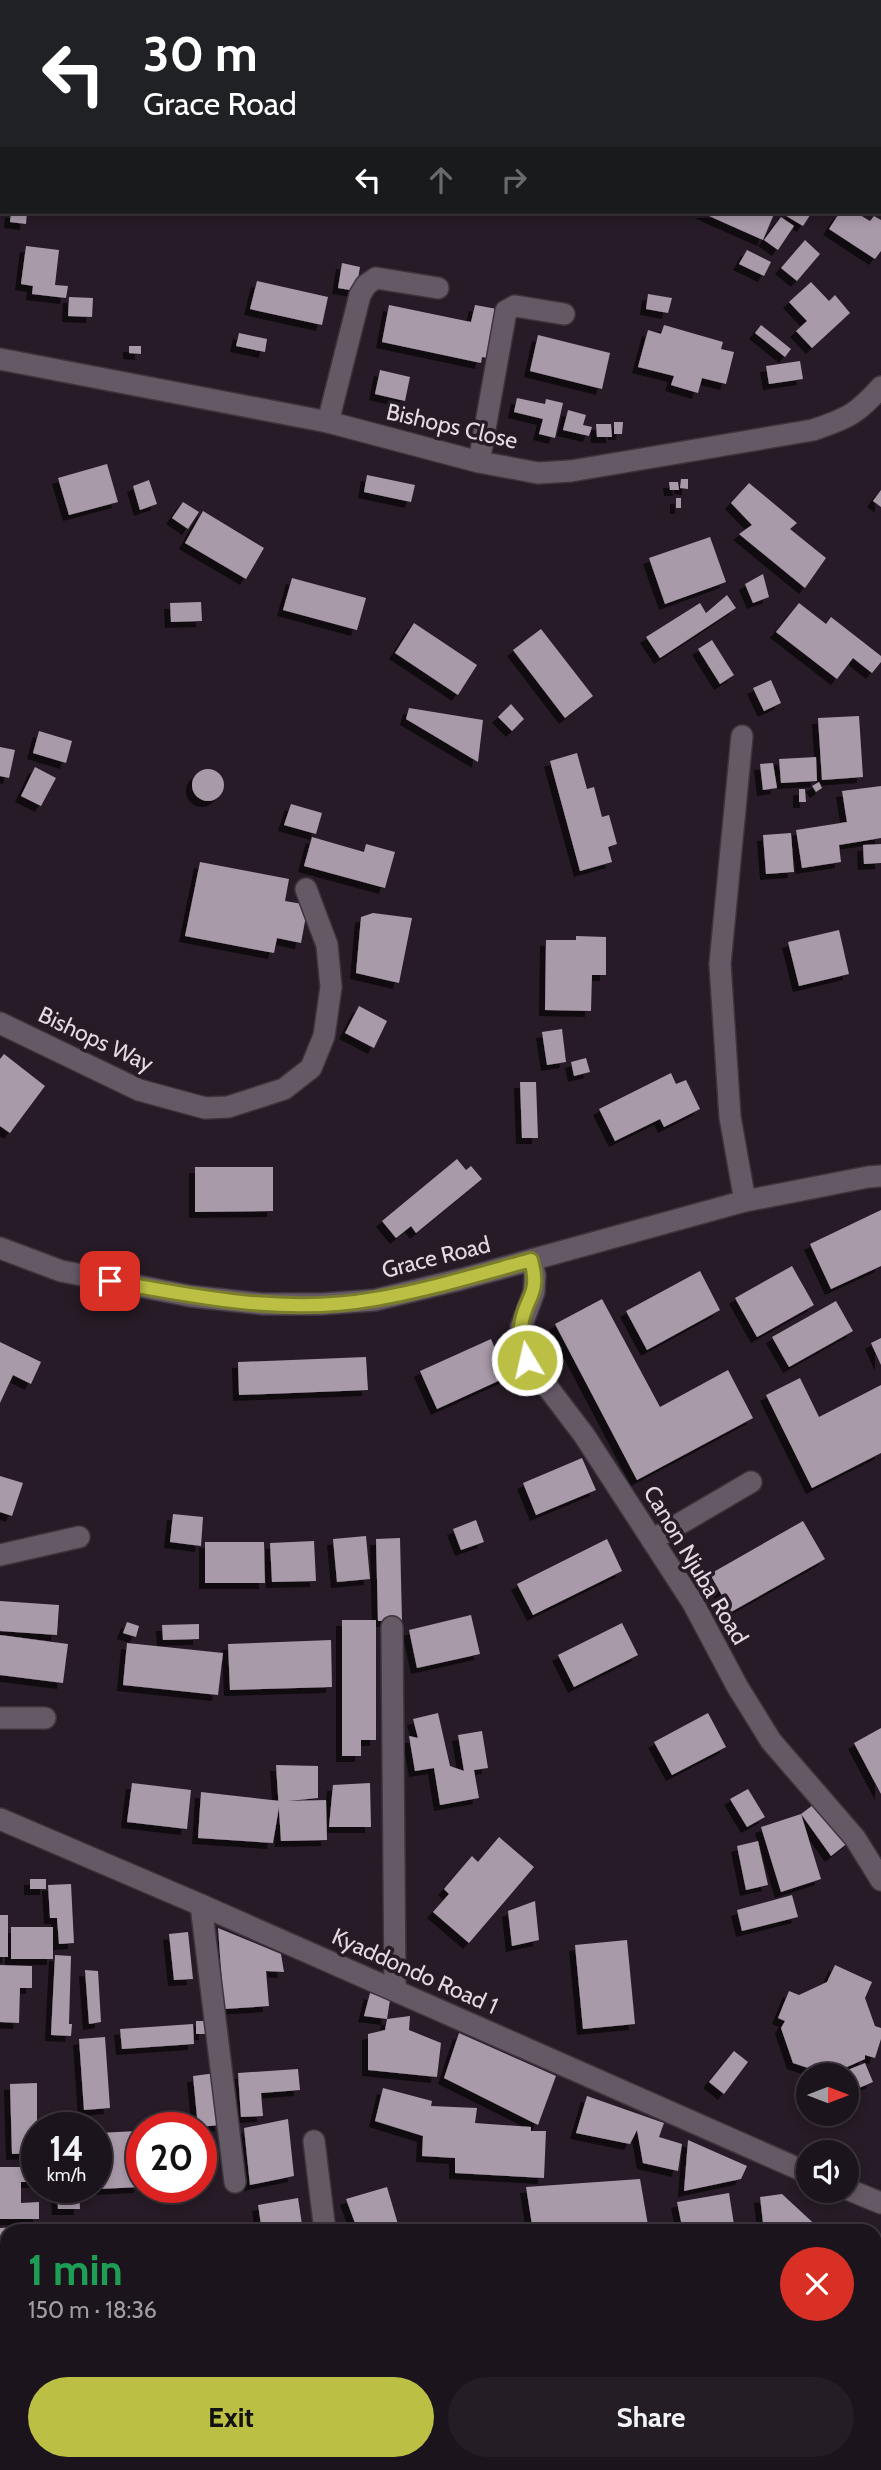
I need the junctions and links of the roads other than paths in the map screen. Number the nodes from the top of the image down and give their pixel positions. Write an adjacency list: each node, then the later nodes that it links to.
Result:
1 (438, 288): 5 (street)
2 (564, 314): 6 (street)
3 (0, 359): 5 (street, Bishops Close)
4 (881, 387): 6 (street, Bishops Close)
5 (328, 422): 6 (street, Bishops Close)
6 (479, 462)
7 (742, 737): 11 (street)
8 (306, 889): 9 (street, Bishops Way)
9 (0, 1023)
10 (881, 1176): 11 (street, Grace Road)
11 (745, 1202): 13 (street, Grace Road)
12 (0, 1248): 13 (street, Grace Road)
13 (531, 1260): 16 (street, Canon Njuba Road)
14 (751, 1482): 16 (street)
15 (79, 1537): 17 (street)
16 (652, 1540): 22 (street, Canon Njuba Road)
17 (0, 1555)
18 (392, 1628): 24 (street)
19 (0, 1717): 20 (street)
20 (45, 1717)
21 (0, 1819): 23 (street, Kyaddondo Road 1)
22 (881, 1880)
23 (201, 1905): 24 (street, Kyaddondo Road 1); 27 (street)
24 (395, 1990): 26 (street, Kyaddondo Road 1)
25 (314, 2141): 30 (street)
26 (796, 2169)
27 (235, 2182)
28 (859, 2193): 29 (street)
29 (878, 2199)
30 (324, 2224)

